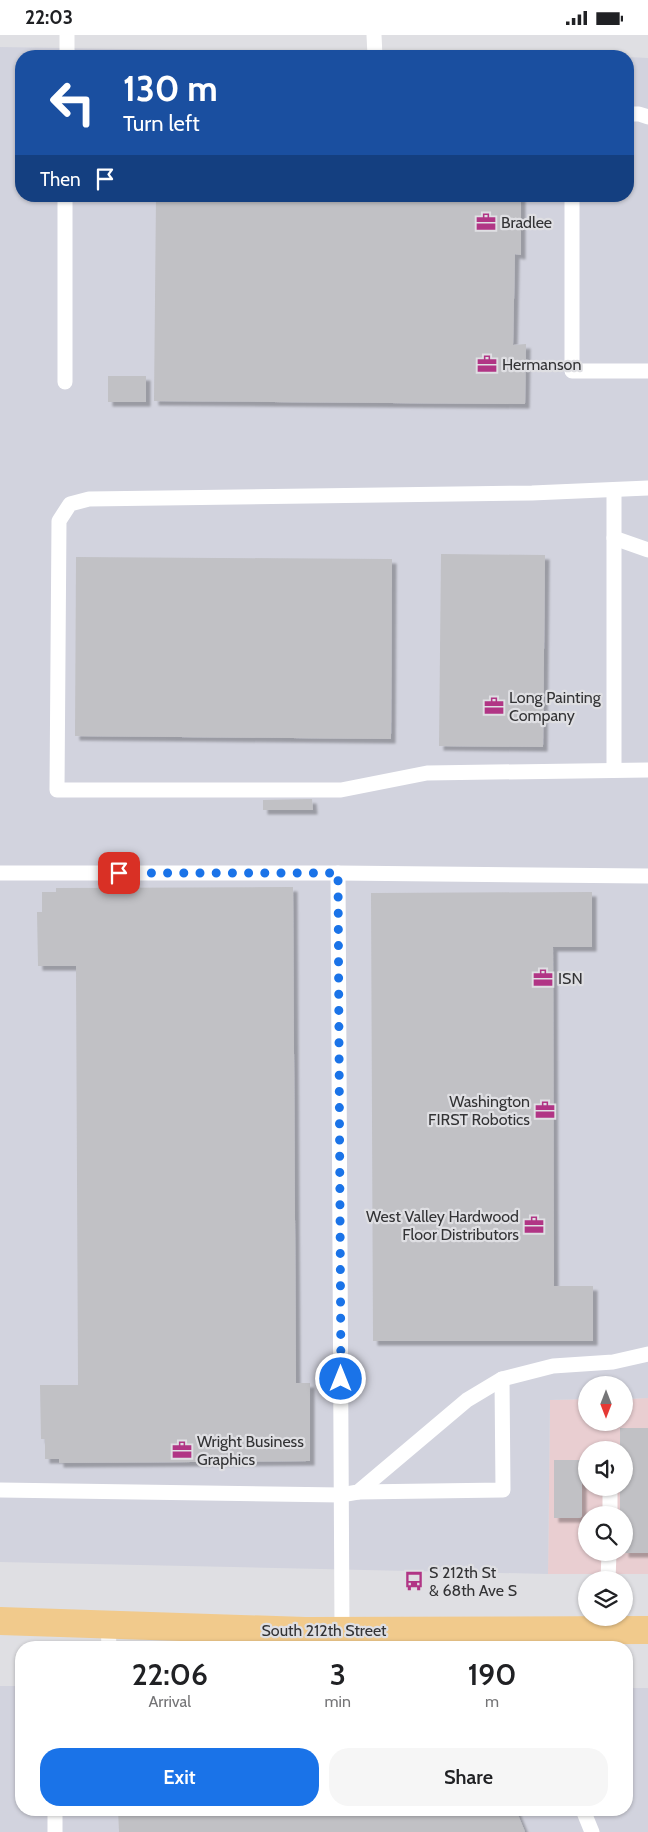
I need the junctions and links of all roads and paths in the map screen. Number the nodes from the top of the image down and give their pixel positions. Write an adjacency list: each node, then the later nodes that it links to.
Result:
1 (67, 35): 3 (lane)
2 (374, 35): 4 (lane)
3 (67, 50)
4 (374, 50)
5 (634, 114): 6 (lane)
6 (648, 117)
7 (65, 202): 10 (lane)
8 (572, 202): 9 (lane)
9 (648, 371)
10 (65, 382)
11 (648, 488): 12 (lane)
12 (614, 490): 13 (lane); 15 (lane)
13 (614, 538): 14 (lane); 15 (lane)
14 (648, 551)
15 (614, 770): 16 (lane)
16 (648, 770)
17 (0, 873): 18 (lane)
18 (338, 873): 19 (lane); 24 (lane)
19 (648, 876)
20 (648, 1354): 21 (lane)
21 (502, 1379): 23 (lane); 23 (lane)
22 (0, 1490): 24 (lane)
23 (358, 1491): 24 (lane)
24 (341, 1495): 28 (lane)
25 (0, 1621): 30 (main road, South 212th Street)
26 (578, 1625): 28 (main road, South 212th Street)
27 (620, 1626): 29 (main road, South 212th Street)
28 (342, 1630): 30 (main road, South 212th Street)
29 (648, 1630)
30 (108, 1636)
31 (55, 1816): 33 (lane)
32 (585, 1816): 34 (lane)
33 (55, 1832)
34 (592, 1832)

